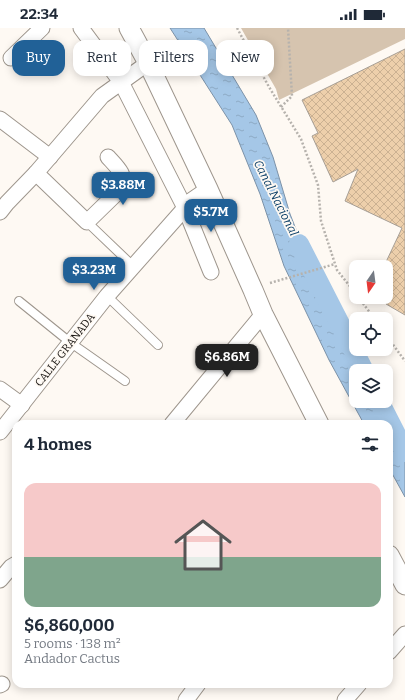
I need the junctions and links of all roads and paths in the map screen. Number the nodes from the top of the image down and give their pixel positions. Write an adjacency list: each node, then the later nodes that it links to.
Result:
1 (42, 28): 7 (street)
2 (81, 28): 10 (street)
3 (129, 28): 6 (street)
4 (237, 28): 11 (path)
5 (288, 28): 11 (path)
6 (139, 46)
7 (11, 58)
8 (139, 69): 10 (street)
9 (154, 76): 16 (street)
10 (121, 82): 13 (street); 17 (street)
11 (281, 107): 20 (path)
12 (0, 119): 13 (street)
13 (50, 157): 15 (street)
14 (108, 157): 19 (street)
15 (36, 173): 18 (street); 19 (street)
16 (208, 188): 17 (street, CALLE GRANADA); 29 (street)
17 (185, 208): 21 (street, CALLE GRANADA); 22 (street)
18 (0, 212)
19 (87, 222): 21 (lane)
20 (335, 264): 23 (path); 24 (path)
21 (133, 266): 25 (street, CALLE GRANADA)
22 (211, 272)
23 (267, 284)
24 (349, 285)
25 (107, 296): 30 (street, CALLE GRANADA); 32 (lane)
26 (19, 301): 30 (lane)
27 (363, 304): 28 (path)
28 (370, 312)
29 (262, 314): 37 (street); 38 (street)
30 (71, 343): 34 (lane); 36 (street, CALLE GRANADA)
31 (393, 344): 33 (path)
32 (158, 345)
33 (405, 361)
34 (125, 381)
35 (0, 389): 36 (street)
36 (22, 405): 39 (street, CALLE GRANADA)
37 (175, 420)
38 (317, 420)
39 (0, 432)
40 (393, 562): 43 (street)
41 (12, 566): 42 (street)
42 (0, 580)
43 (405, 585)
44 (405, 634): 45 (street)
45 (393, 648)
46 (195, 688): 48 (street)
47 (356, 688): 49 (street)
48 (186, 700)
49 (345, 700)

